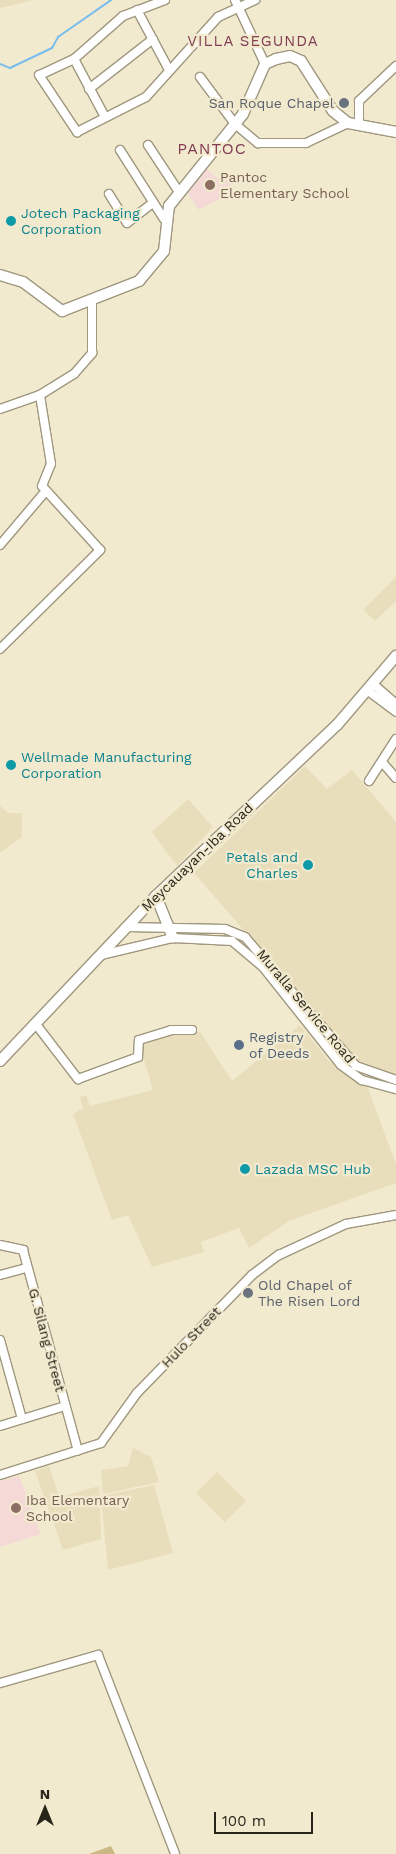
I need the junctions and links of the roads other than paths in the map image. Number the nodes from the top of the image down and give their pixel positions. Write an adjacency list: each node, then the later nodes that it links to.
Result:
1 (165, 0): 4 (street)
2 (255, 0): 3 (street)
3 (236, 2): 7 (street); 9 (street)
4 (137, 10): 5 (street); 6 (street)
5 (153, 39): 9 (street); 11 (street)
6 (74, 59): 11 (street); 12 (street)
7 (265, 64): 13 (main road); 15 (main road)
8 (396, 66): 14 (street)
9 (169, 70): 12 (street)
10 (200, 77): 15 (street)
11 (90, 89): 12 (street)
12 (105, 117)
13 (348, 123): 14 (main road); 15 (street)
14 (359, 123): 16 (main road)
15 (235, 124): 19 (main road)
16 (396, 132)
17 (148, 145): 19 (street)
18 (120, 150): 21 (street)
19 (179, 192): 22 (main road)
20 (110, 194): 21 (street)
21 (151, 204): 22 (street)
22 (164, 219): 24 (main road)
23 (0, 275): 24 (main road)
24 (92, 302): 25 (street)
25 (40, 395): 26 (street); 27 (street)
26 (0, 409)
27 (45, 492): 28 (street); 29 (street)
28 (0, 545)
29 (0, 649)
30 (396, 656): 31 (main road, Meycauayan-Iba Road)
31 (370, 687): 32 (street); 33 (street); 40 (main road, Meycauayan-Iba Road)
32 (387, 696): 33 (street); 34 (street)
33 (381, 702): 35 (street)
34 (396, 704)
35 (396, 712)
36 (396, 738): 37 (street)
37 (382, 762): 38 (street); 39 (street)
38 (396, 778)
39 (369, 781)
40 (156, 896): 41 (main road, Meycauayan-Iba Road); 42 (main road)
41 (127, 927): 42 (street, Muralla Service Road); 43 (main road, Meycauayan-Iba Road)
42 (170, 933): 43 (street, Muralla Service Road); 47 (street, Muralla Service Road); 48 (street, Muralla Service Road)
43 (99, 956): 44 (main road, Meycauayan-Iba Road)
44 (35, 1023): 45 (street); 46 (main road, Meycauayan-Iba Road)
45 (192, 1030)
46 (0, 1061)
47 (396, 1080)
48 (396, 1089)
49 (396, 1215): 57 (street, Hulo Street)
50 (0, 1244): 51 (street, G. Silang Street)
51 (27, 1268): 52 (street); 54 (street, G. Silang Street)
52 (0, 1276)
53 (0, 1340): 55 (street)
54 (65, 1406): 55 (street); 57 (street, G. Silang Street)
55 (22, 1419): 56 (street)
56 (0, 1426)
57 (78, 1451): 58 (street, Hulo Street)
58 (0, 1476)
59 (0, 1683): 60 (street)
60 (175, 1854)

